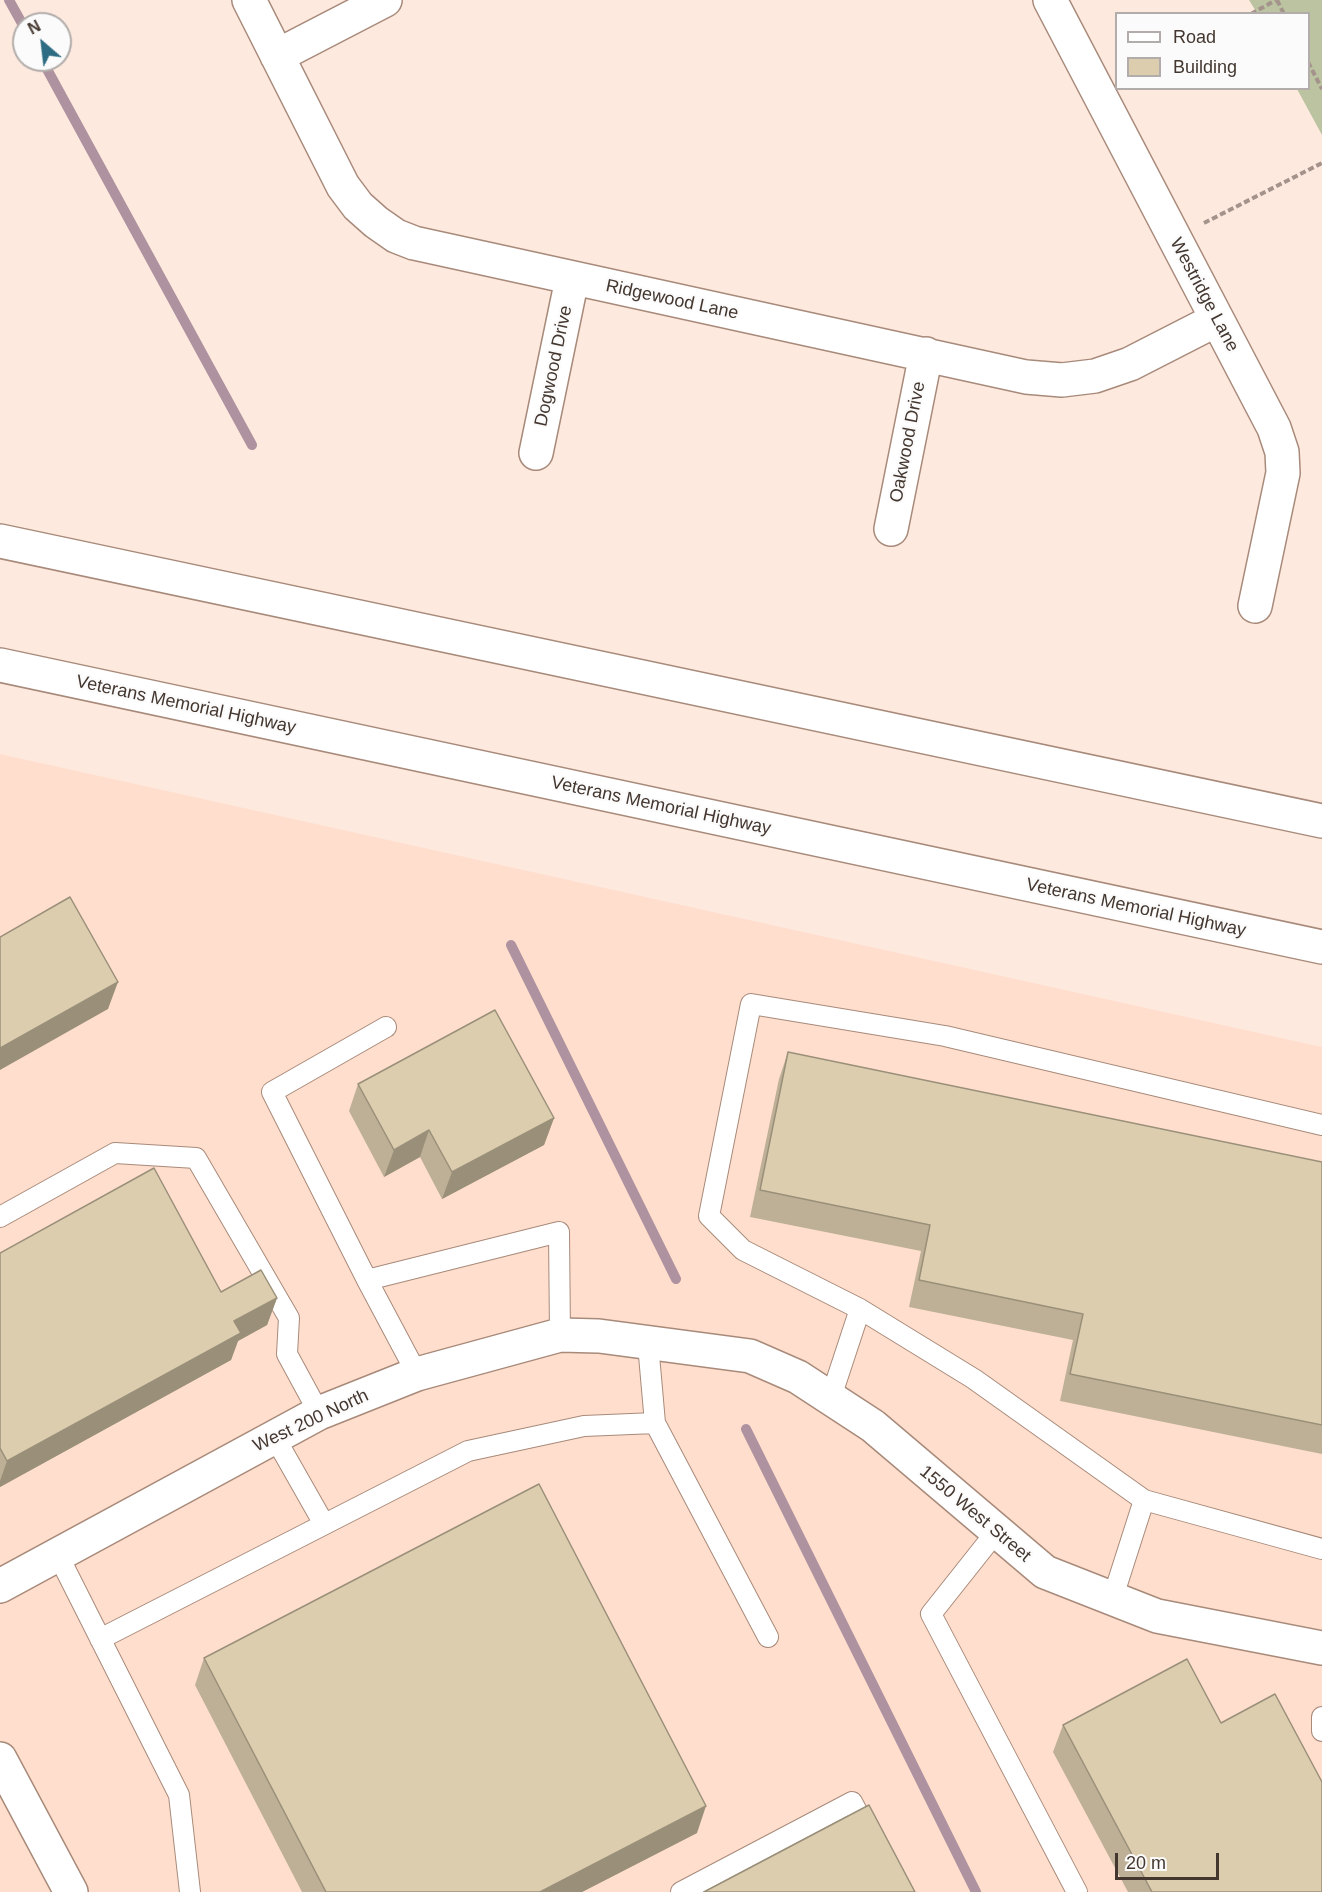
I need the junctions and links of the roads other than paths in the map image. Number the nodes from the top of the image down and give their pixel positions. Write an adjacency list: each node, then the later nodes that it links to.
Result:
1 (249, 0): 4 (main road, Ridgewood Lane)
2 (385, 0): 4 (main road)
3 (1050, 0): 6 (main road, Westridge Lane)
4 (277, 56): 5 (main road, Ridgewood Lane)
5 (572, 279): 7 (main road, Ridgewood Lane); 8 (main road, Dogwood Drive)
6 (1216, 320): 7 (main road, Ridgewood Lane); 11 (main road, Westridge Lane)
7 (926, 354): 9 (main road, Oakwood Drive)
8 (536, 453)
9 (891, 530)
10 (0, 541): 13 (main road)
11 (1255, 606)
12 (0, 665): 14 (main road, Veterans Memorial Highway)
13 (1322, 821)
14 (1322, 947)
15 (386, 1027): 18 (lane)
16 (1322, 1125): 19 (lane)
17 (0, 1217): 24 (lane)
18 (367, 1280): 20 (lane); 22 (lane)
19 (861, 1309): 23 (lane); 27 (lane)
20 (560, 1335): 21 (main road, West 200 North); 22 (main road, West 200 North)
21 (648, 1344): 23 (main road, 1550 West Street); 25 (lane)
22 (417, 1374): 24 (main road, West 200 North)
23 (831, 1397): 29 (main road, 1550 West Street)
24 (319, 1413): 26 (main road, West 200 North)
25 (655, 1423): 28 (lane); 34 (lane)
26 (274, 1436): 28 (lane); 31 (main road, West 200 North)
27 (1144, 1500): 30 (lane); 33 (lane)
28 (324, 1524): 35 (lane)
29 (996, 1532): 33 (main road, 1550 West Street); 44 (lane)
30 (1322, 1549)
31 (58, 1555): 32 (main road, West 200 North); 35 (lane)
32 (0, 1586)
33 (1112, 1600): 36 (main road, 1550 West Street)
34 (768, 1637)
35 (100, 1639): 42 (lane)
36 (1322, 1648)
37 (1322, 1717): 38 (lane)
38 (1322, 1731)
39 (0, 1759): 41 (main road)
40 (879, 1852): 43 (lane)
41 (70, 1892)
42 (190, 1892)
43 (681, 1892)
44 (1077, 1892)

